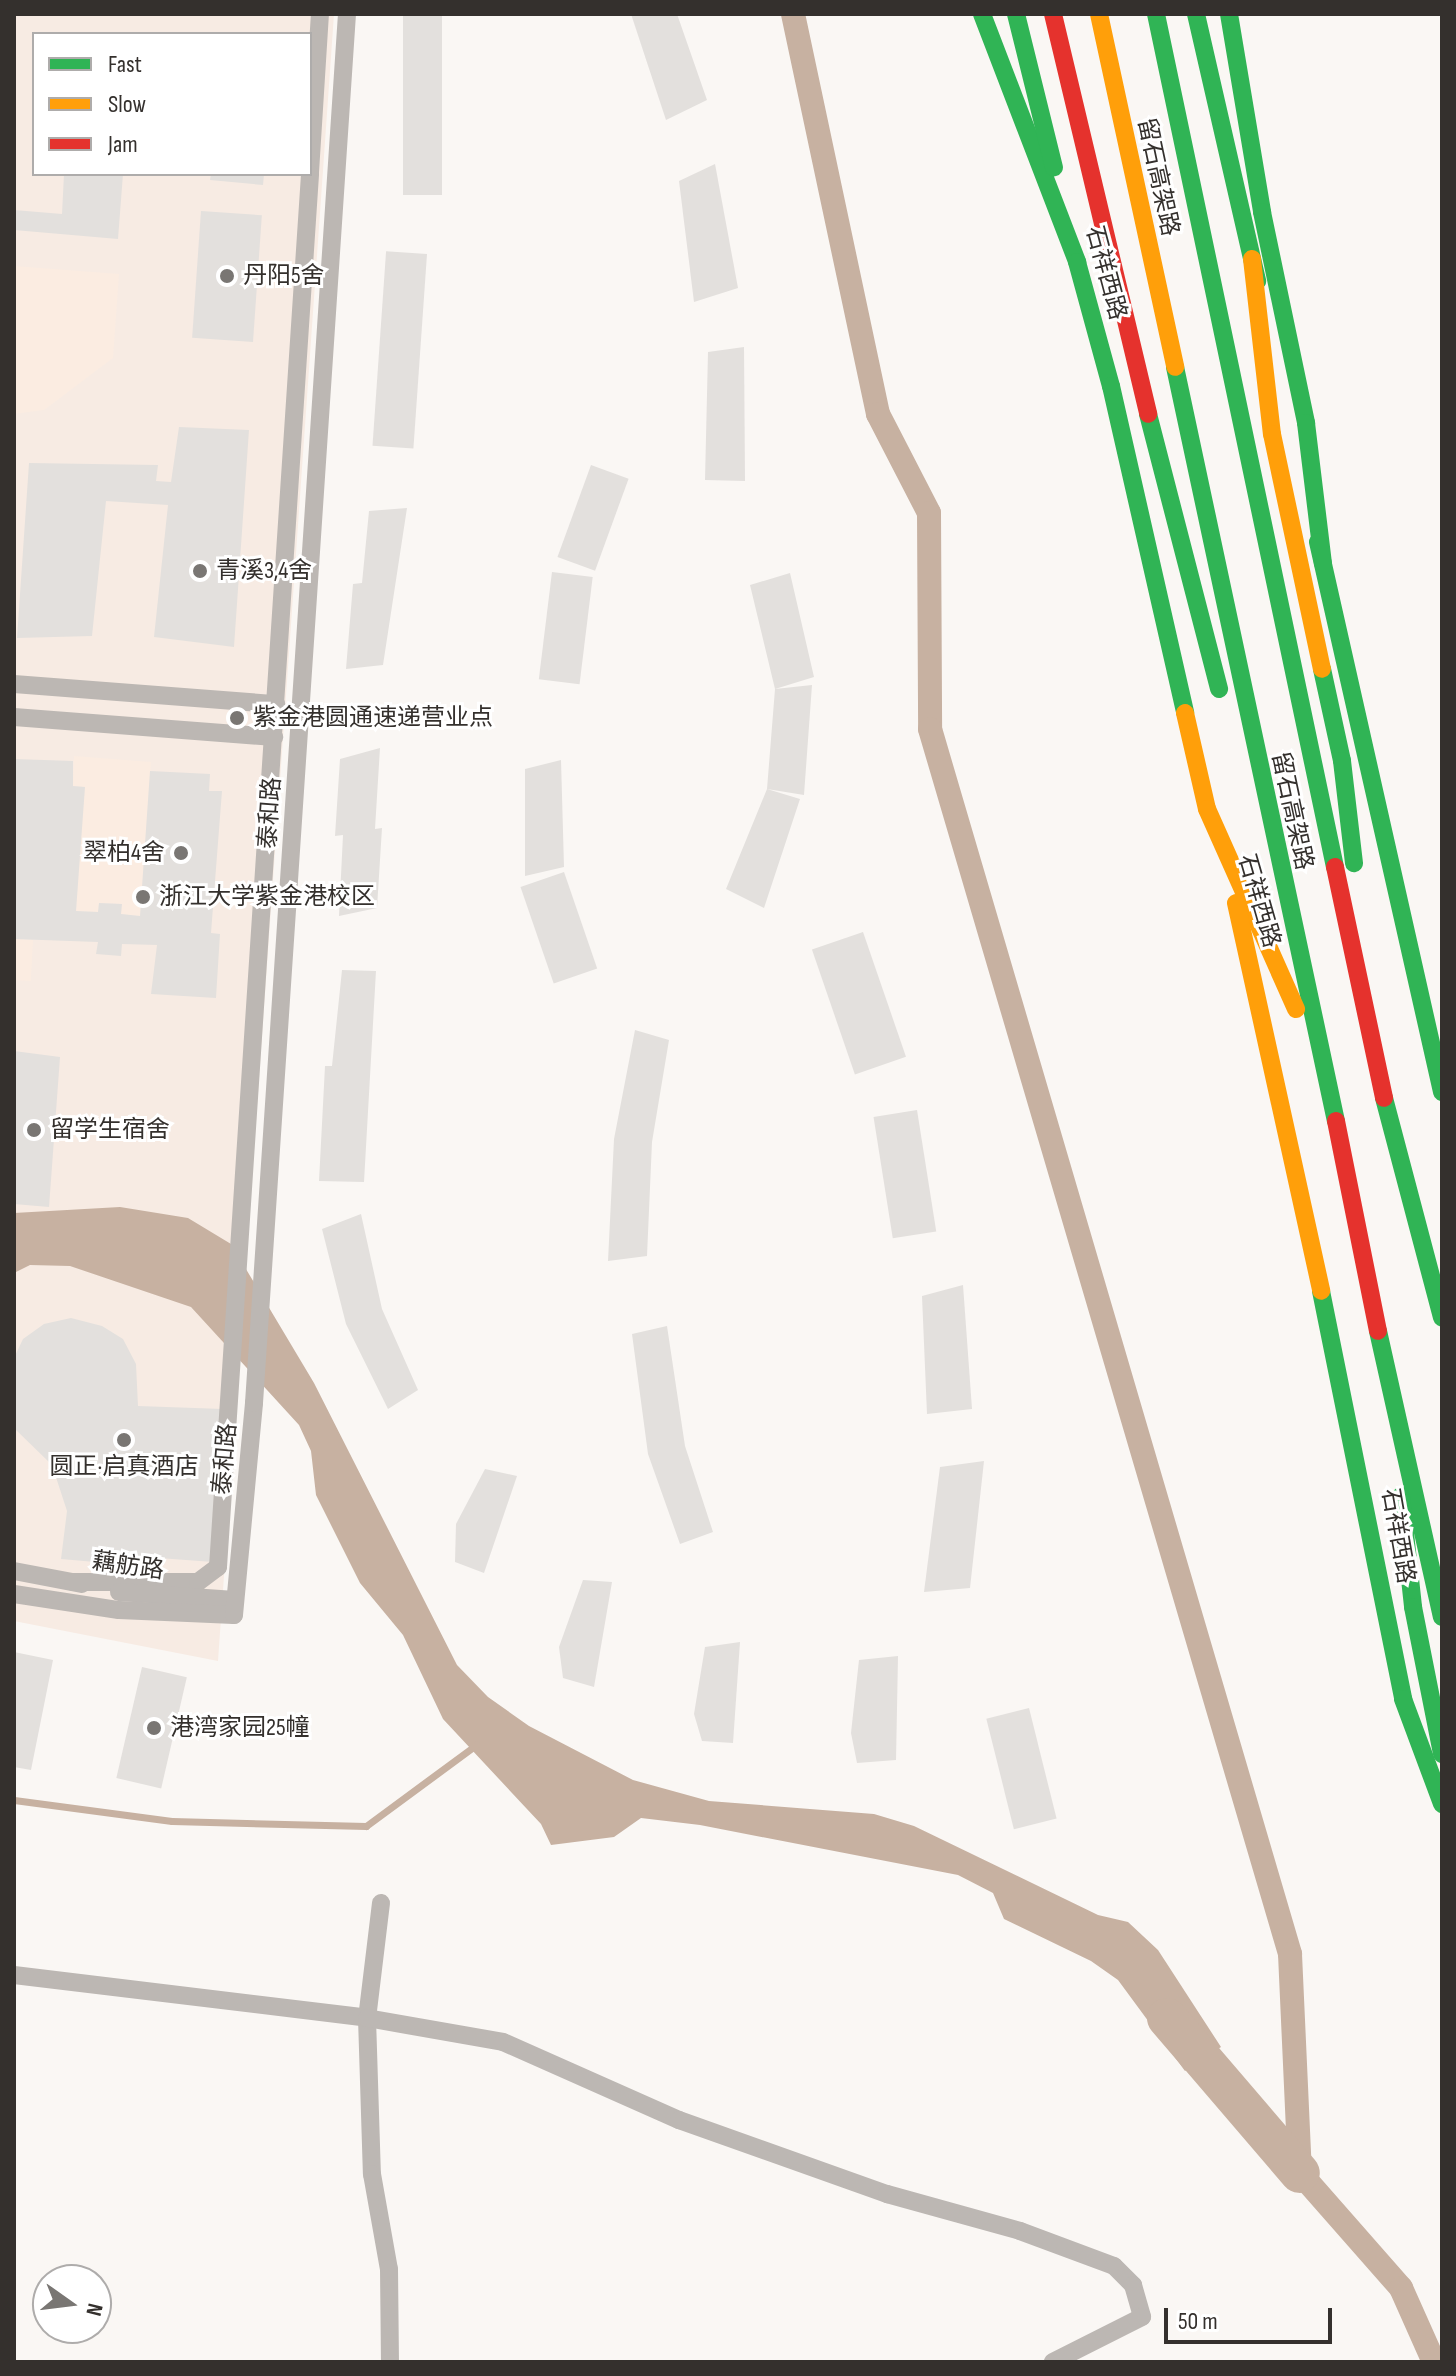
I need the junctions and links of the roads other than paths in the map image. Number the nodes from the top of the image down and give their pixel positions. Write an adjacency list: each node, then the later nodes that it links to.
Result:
1 (320, 14): 10 (street, 泰和路)
2 (347, 14): 31 (street, 泰和路)
3 (982, 14): 13 (main road)
4 (1016, 14): 13 (main road, 石祥西路)
5 (1053, 14): 17 (main road)
6 (1099, 14): 22 (main road, 留石高架路)
7 (1156, 14): 23 (main road, 留石高架路)
8 (1196, 14): 12 (main road)
9 (1229, 14): 14 (main road)
10 (312, 141)
11 (310, 176): 16 (street, 泰和路)
12 (1252, 259): 14 (main road); 23 (main road)
13 (1077, 262): 21 (main road, 石祥西路)
14 (1323, 564): 25 (main road)
15 (14, 684): 16 (street)
16 (276, 704): 20 (street, 泰和路)
17 (1223, 704)
18 (14, 717): 20 (street)
19 (1232, 734): 22 (main road)
20 (274, 737): 29 (street, 泰和路)
21 (1207, 809): 24 (main road); 34 (main road, 石祥西路)
22 (1278, 864): 24 (main road, 留石高架路)
23 (1379, 1078): 26 (main road, 留石高架路)
24 (1328, 1079): 27 (main road, 留石高架路)
25 (1442, 1092)
26 (1442, 1317)
27 (1392, 1402): 32 (main road, 留石高架路); 33 (main road, 石祥西路)
28 (14, 1571): 29 (street, 藕舫路)
29 (73, 1582): 31 (street, 藕舫路)
30 (14, 1594): 31 (street, 藕舫路)
31 (234, 1608)
32 (1442, 1617)
33 (1442, 1754)
34 (1442, 1804)
35 (381, 1903): 37 (street)
36 (14, 1975): 37 (street)
37 (367, 2018): 38 (street); 39 (street)
38 (390, 2362)
39 (1053, 2362)

